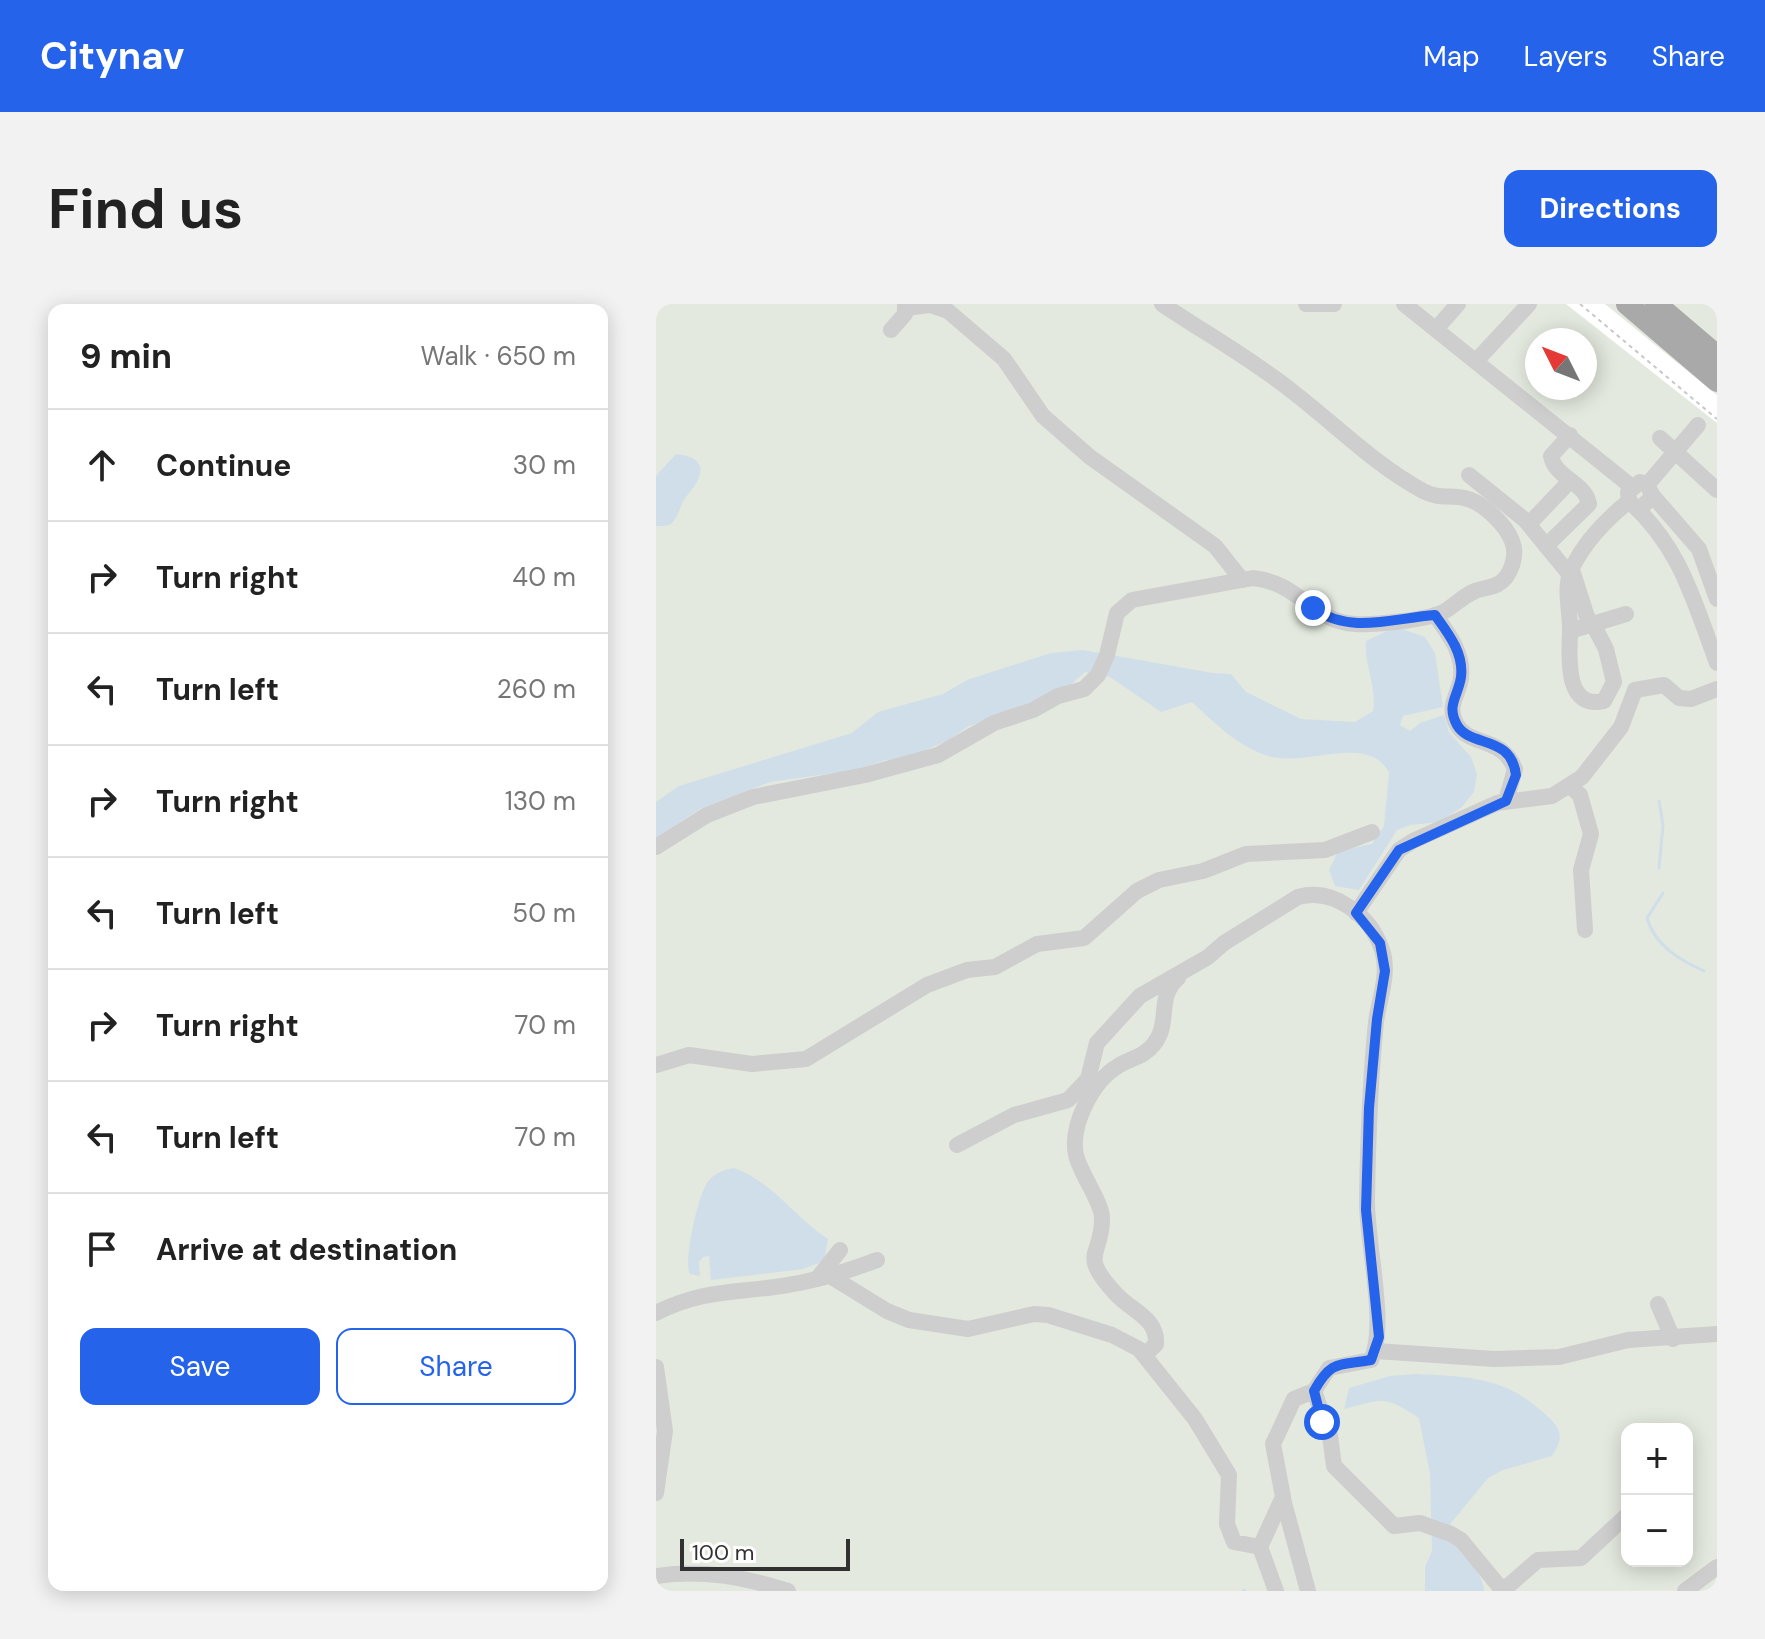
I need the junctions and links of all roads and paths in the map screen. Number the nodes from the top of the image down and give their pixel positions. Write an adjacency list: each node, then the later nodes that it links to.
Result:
1 (1162, 304): 33 (lane)
2 (1306, 304): 3 (lane)
3 (1334, 304)
4 (1404, 304): 11 (lane)
5 (1458, 304): 11 (lane)
6 (1529, 304): 14 (lane)
7 (1580, 304): 16 (path)
8 (1627, 304): 15 (main road)
9 (1656, 304): 13 (main road)
10 (905, 306): 12 (lane); 28 (lane)
11 (1437, 328): 14 (lane)
12 (891, 330)
13 (1717, 356)
14 (1477, 360): 18 (lane)
15 (1717, 381)
16 (1717, 419)
17 (1698, 425): 20 (lane)
18 (1570, 435): 22 (lane); 24 (lane)
19 (1660, 438): 20 (lane)
20 (1675, 452): 23 (lane); 24 (lane)
21 (1469, 475): 25 (lane)
22 (1570, 481): 25 (lane); 26 (lane)
23 (1717, 490)
24 (1641, 495): 27 (lane); 29 (lane); 31 (lane)
25 (1529, 524): 26 (lane)
26 (1546, 546): 27 (lane)
27 (1571, 571): 34 (lane); 35 (lane)
28 (1242, 580): 33 (lane); 43 (lane)
29 (1717, 599)
30 (1717, 607): 31 (lane)
31 (1698, 612): 36 (lane)
32 (1626, 614): 34 (lane)
33 (1435, 615): 38 (lane)
34 (1593, 624): 35 (lane); 35 (lane)
35 (1570, 631)
36 (1717, 663)
37 (1717, 689): 39 (lane)
38 (1516, 775): 40 (lane); 41 (lane)
39 (1570, 786): 40 (lane); 45 (lane)
40 (1533, 797): 41 (lane)
41 (1506, 801): 44 (lane)
42 (1372, 832): 47 (lane)
43 (656, 847)
44 (1356, 913): 48 (lane); 58 (lane)
45 (1585, 930)
46 (1222, 955): 49 (lane)
47 (656, 1065)
48 (1068, 1100): 49 (lane); 50 (lane)
49 (1081, 1113): 59 (lane)
50 (957, 1145)
51 (840, 1250): 53 (lane)
52 (877, 1260): 53 (lane)
53 (824, 1277): 55 (lane); 59 (lane)
54 (1658, 1304): 57 (lane)
55 (656, 1313)
56 (1717, 1334): 57 (lane)
57 (1673, 1339): 58 (lane)
58 (1376, 1351): 61 (lane)
59 (1145, 1355): 65 (lane)
60 (656, 1367): 62 (lane)
61 (1314, 1391): 63 (lane); 64 (lane)
62 (656, 1493)
63 (1283, 1497): 65 (lane); 72 (lane)
64 (1621, 1521)
65 (1260, 1547): 71 (lane)
66 (1717, 1567): 73 (lane)
67 (709, 1573): 68 (lane); 69 (lane); 70 (lane)
68 (656, 1576)
69 (700, 1591)
70 (788, 1591)
71 (1276, 1591)
72 (1308, 1591)
73 (1685, 1591)

